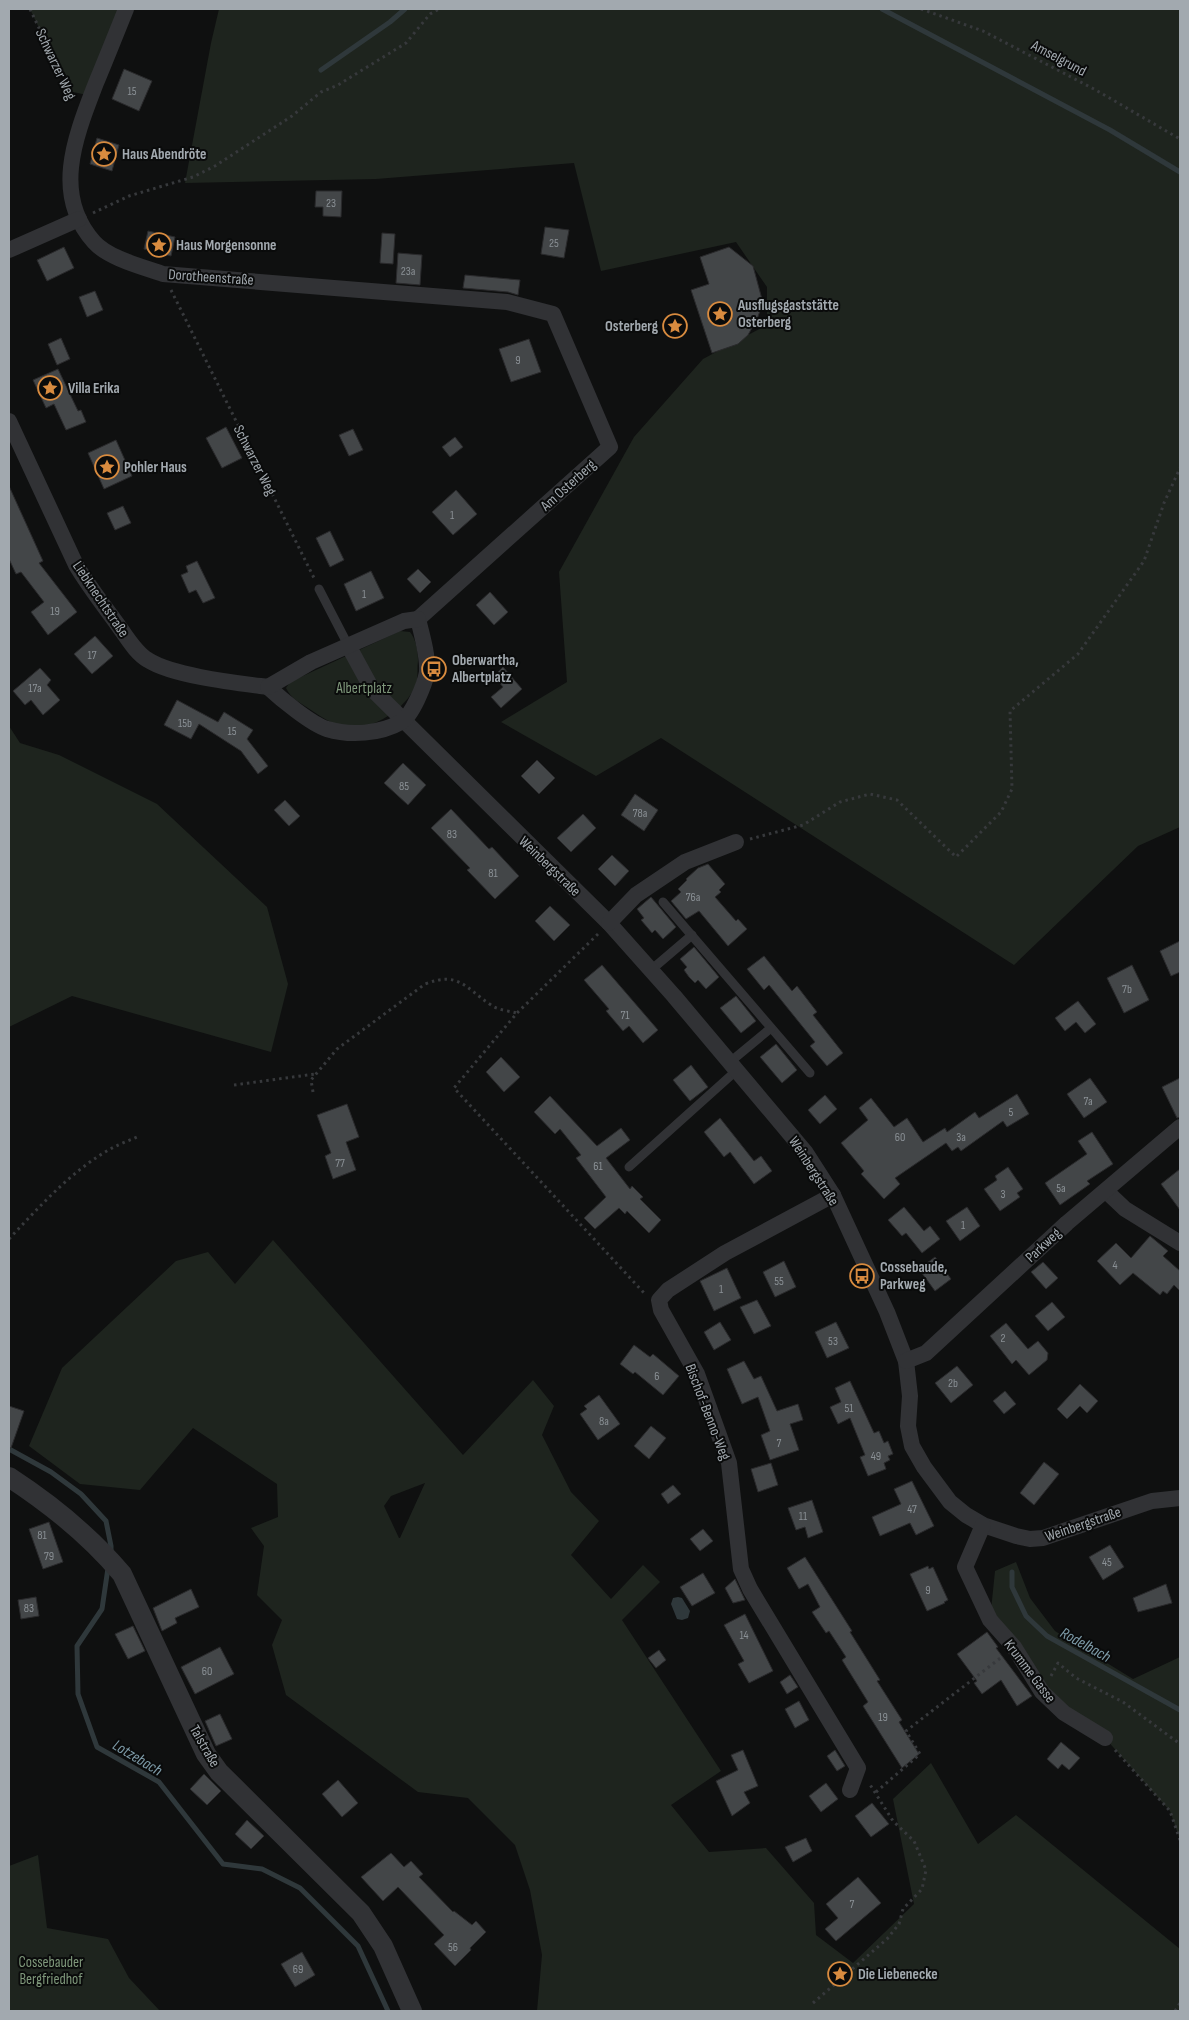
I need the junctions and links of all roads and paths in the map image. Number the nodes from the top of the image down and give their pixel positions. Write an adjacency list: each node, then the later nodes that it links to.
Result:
1 (30, 9): 5 (path, Schwarzer Weg)
2 (126, 9): 5 (street, Dorotheenstraße)
3 (439, 9): 7 (path)
4 (921, 9): 6 (path, Amselgrund)
5 (81, 119): 7 (street, Dorotheenstraße)
6 (1180, 139)
7 (79, 219): 8 (street); 9 (street, Dorotheenstraße)
8 (9, 250)
9 (162, 274): 10 (street, Dorotheenstraße); 14 (path, Schwarzer Weg)
10 (553, 314): 15 (street, Am Osterberg)
11 (9, 421): 12 (street, Liebknechtstraße)
12 (15, 453): 17 (street, Liebknechtstraße)
13 (1180, 468): 19 (path)
14 (319, 589): 16 (lane)
15 (418, 619): 16 (street); 18 (street)
16 (348, 645): 17 (street); 18 (street)
17 (268, 687): 18 (street)
18 (403, 721): 21 (street, Weinbergstraße)
19 (736, 842): 21 (street)
20 (663, 902): 22 (lane)
21 (609, 923): 23 (street, Weinbergstraße); 24 (path)
22 (692, 935): 23 (lane); 25 (lane)
23 (650, 970): 26 (street, Weinbergstraße)
24 (517, 1013): 27 (path); 38 (path)
25 (772, 1028): 26 (lane); 28 (lane)
26 (734, 1066): 33 (lane); 35 (street, Weinbergstraße)
27 (315, 1074): 29 (path); 30 (path)
28 (810, 1074)
29 (234, 1085)
30 (313, 1092)
31 (1180, 1127): 34 (street, Parkweg)
32 (139, 1136): 36 (path)
33 (628, 1167)
34 (1106, 1191): 37 (street); 39 (street, Parkweg)
35 (833, 1195): 39 (street, Weinbergstraße); 47 (street, Bischof-Benno-Weg)
36 (9, 1239)
37 (1180, 1243)
38 (648, 1296)
39 (906, 1361): 42 (street, Weinbergstraße)
40 (9, 1477): 53 (street, Talstraße)
41 (1180, 1498): 42 (street, Weinbergstraße)
42 (983, 1525): 43 (street, Krumme Gasse)
43 (1014, 1647): 45 (street, Krumme Gasse); 49 (path)
44 (1058, 1663): 46 (path)
45 (1104, 1738): 50 (path)
46 (1180, 1744)
47 (858, 1768): 48 (street); 49 (path)
48 (850, 1790)
49 (876, 1792): 51 (path)
50 (1180, 1840)
51 (813, 2003)
52 (1180, 2003): 54 (path)
53 (412, 2011)
54 (1175, 2011)

